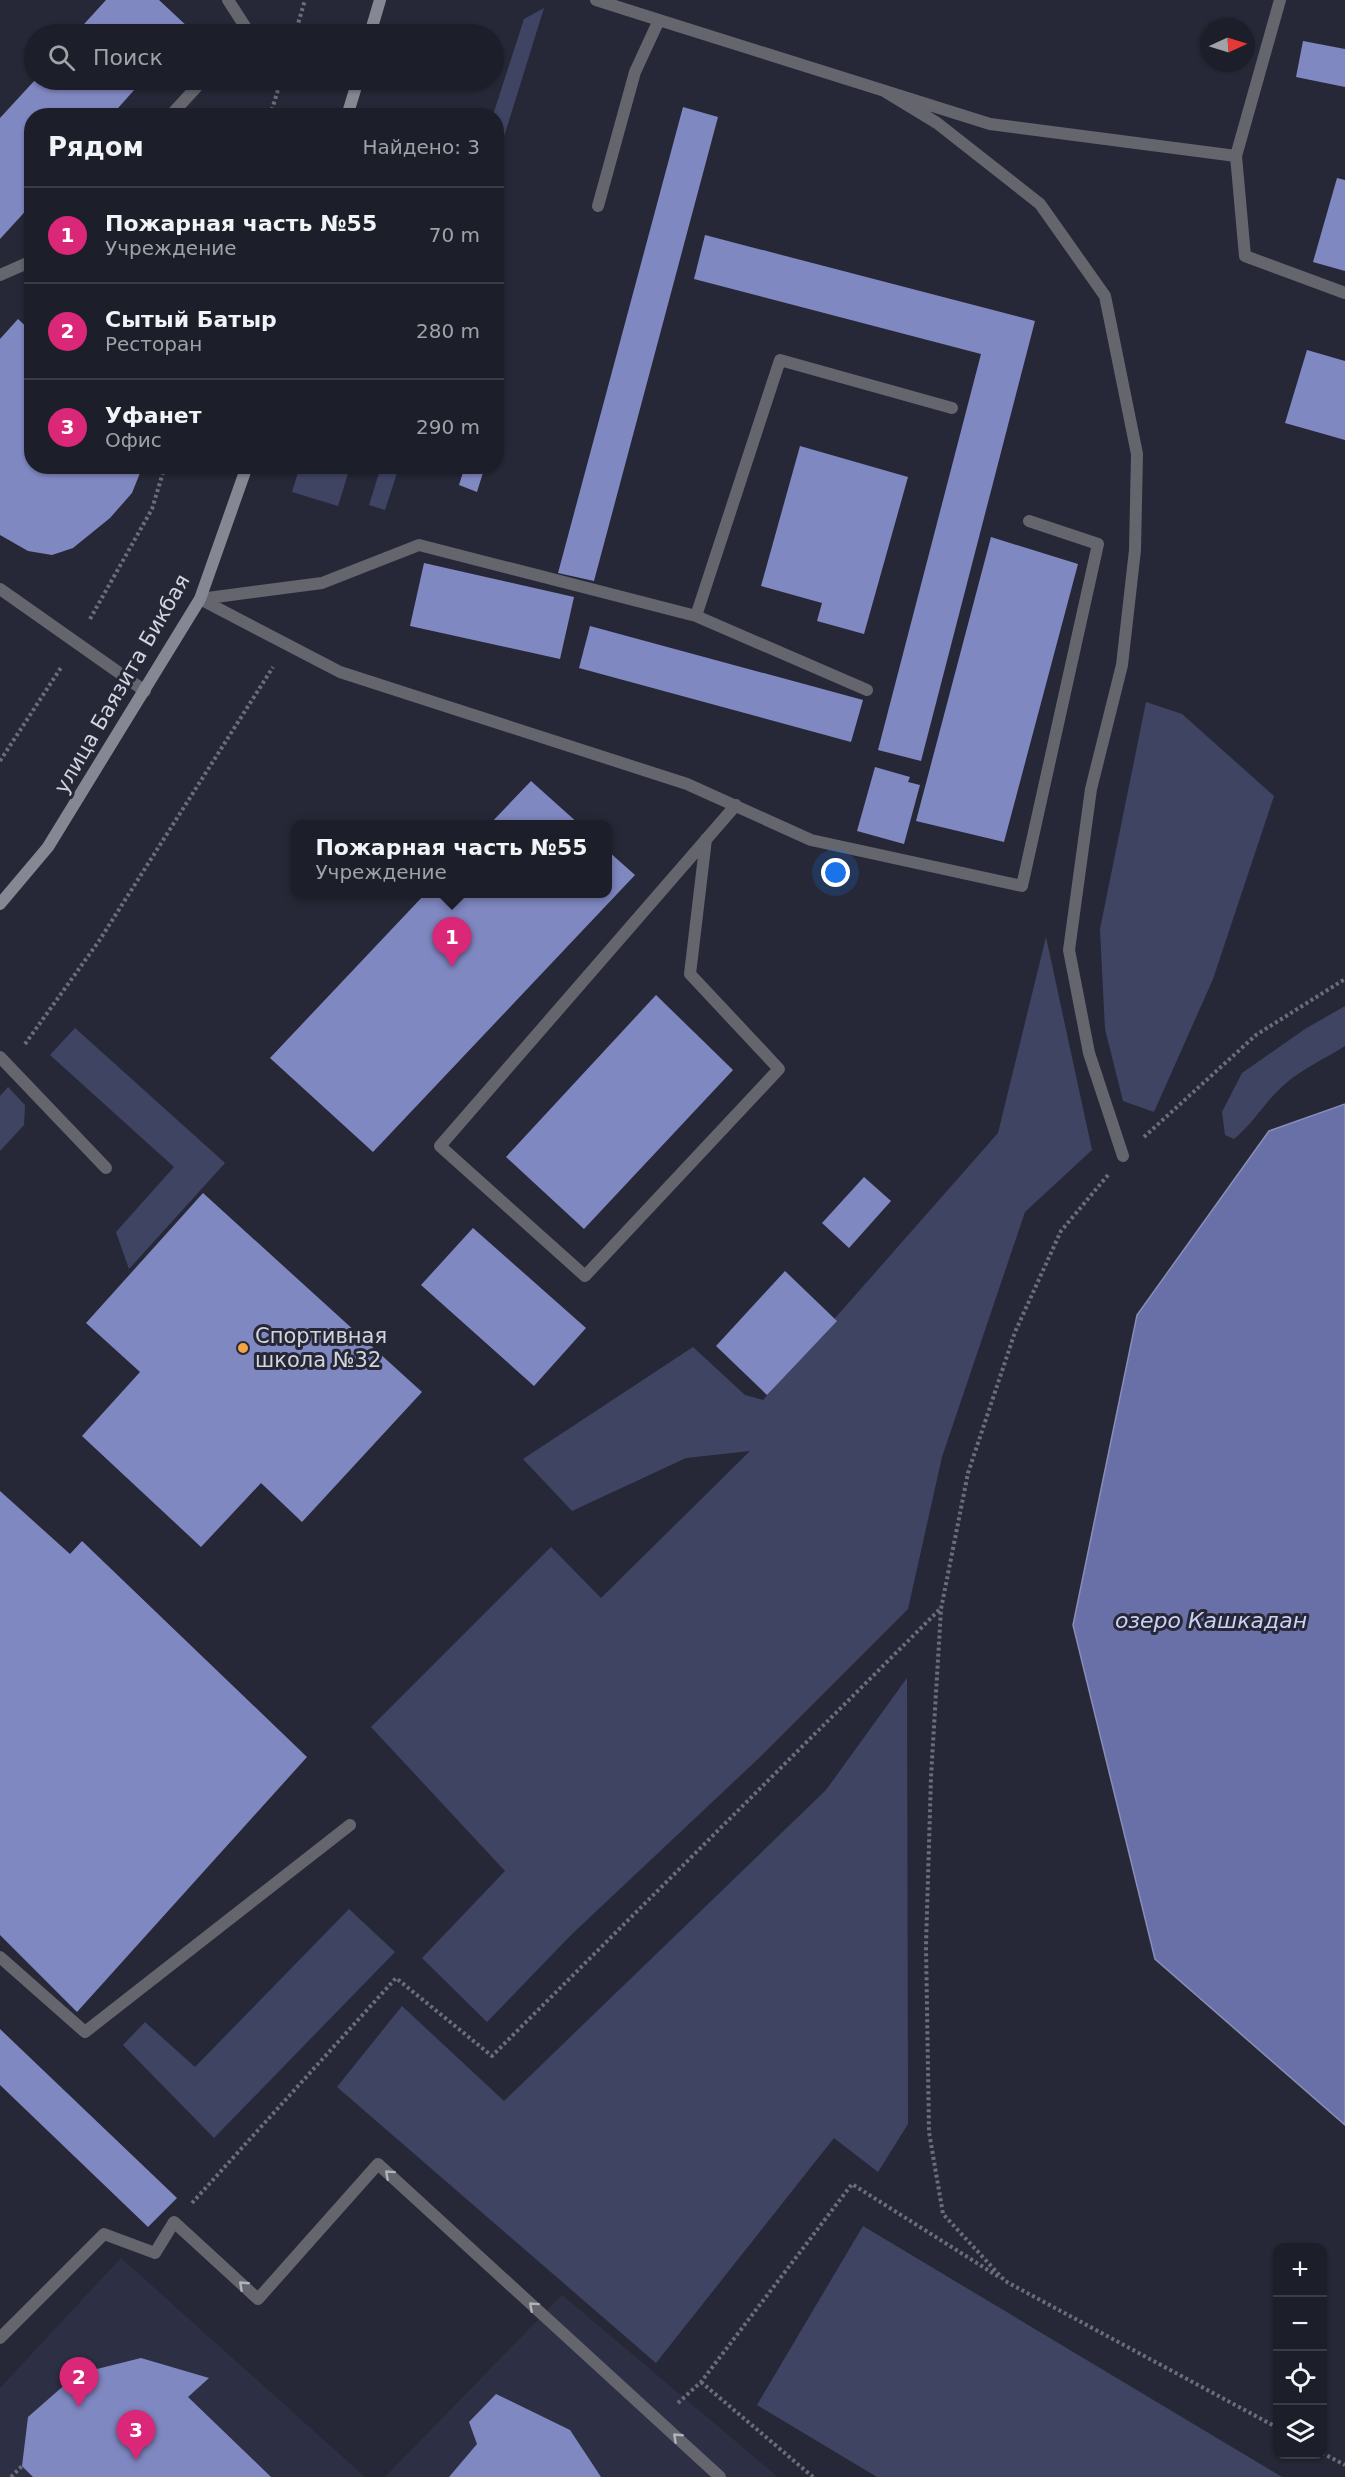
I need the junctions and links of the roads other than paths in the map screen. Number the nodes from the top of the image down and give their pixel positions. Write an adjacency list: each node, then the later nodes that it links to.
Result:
1 (228, 0): 6 (street)
2 (380, 0): 7 (main road)
3 (596, 0): 5 (street)
4 (1280, 0): 13 (street)
5 (659, 20): 10 (street); 14 (street)
6 (243, 24)
7 (373, 24)
8 (194, 90): 11 (street)
9 (354, 90): 12 (main road)
10 (886, 92): 13 (street); 30 (street)
11 (177, 108)
12 (349, 108)
13 (1236, 156): 17 (street)
14 (598, 206)
15 (24, 264): 16 (street)
16 (0, 275)
17 (1345, 292)
18 (952, 408): 23 (street)
19 (244, 474): 22 (main road, улица Баязита Бикбая)
20 (1029, 521): 26 (street)
21 (0, 590): 25 (street)
22 (200, 599): 23 (street); 25 (main road, улица Баязита Бикбая); 26 (street)
23 (696, 616): 24 (street)
24 (867, 690)
25 (145, 691): 28 (main road, улица Баязита Бикбая)
26 (736, 806): 27 (street)
27 (706, 840): 27 (street)
28 (0, 904)
29 (4, 1062): 31 (street)
30 (1123, 1156)
31 (106, 1168)
32 (350, 1825): 33 (street)
33 (0, 1957)
34 (0, 2338): 35 (street, one-way to 34)
35 (720, 2477)

